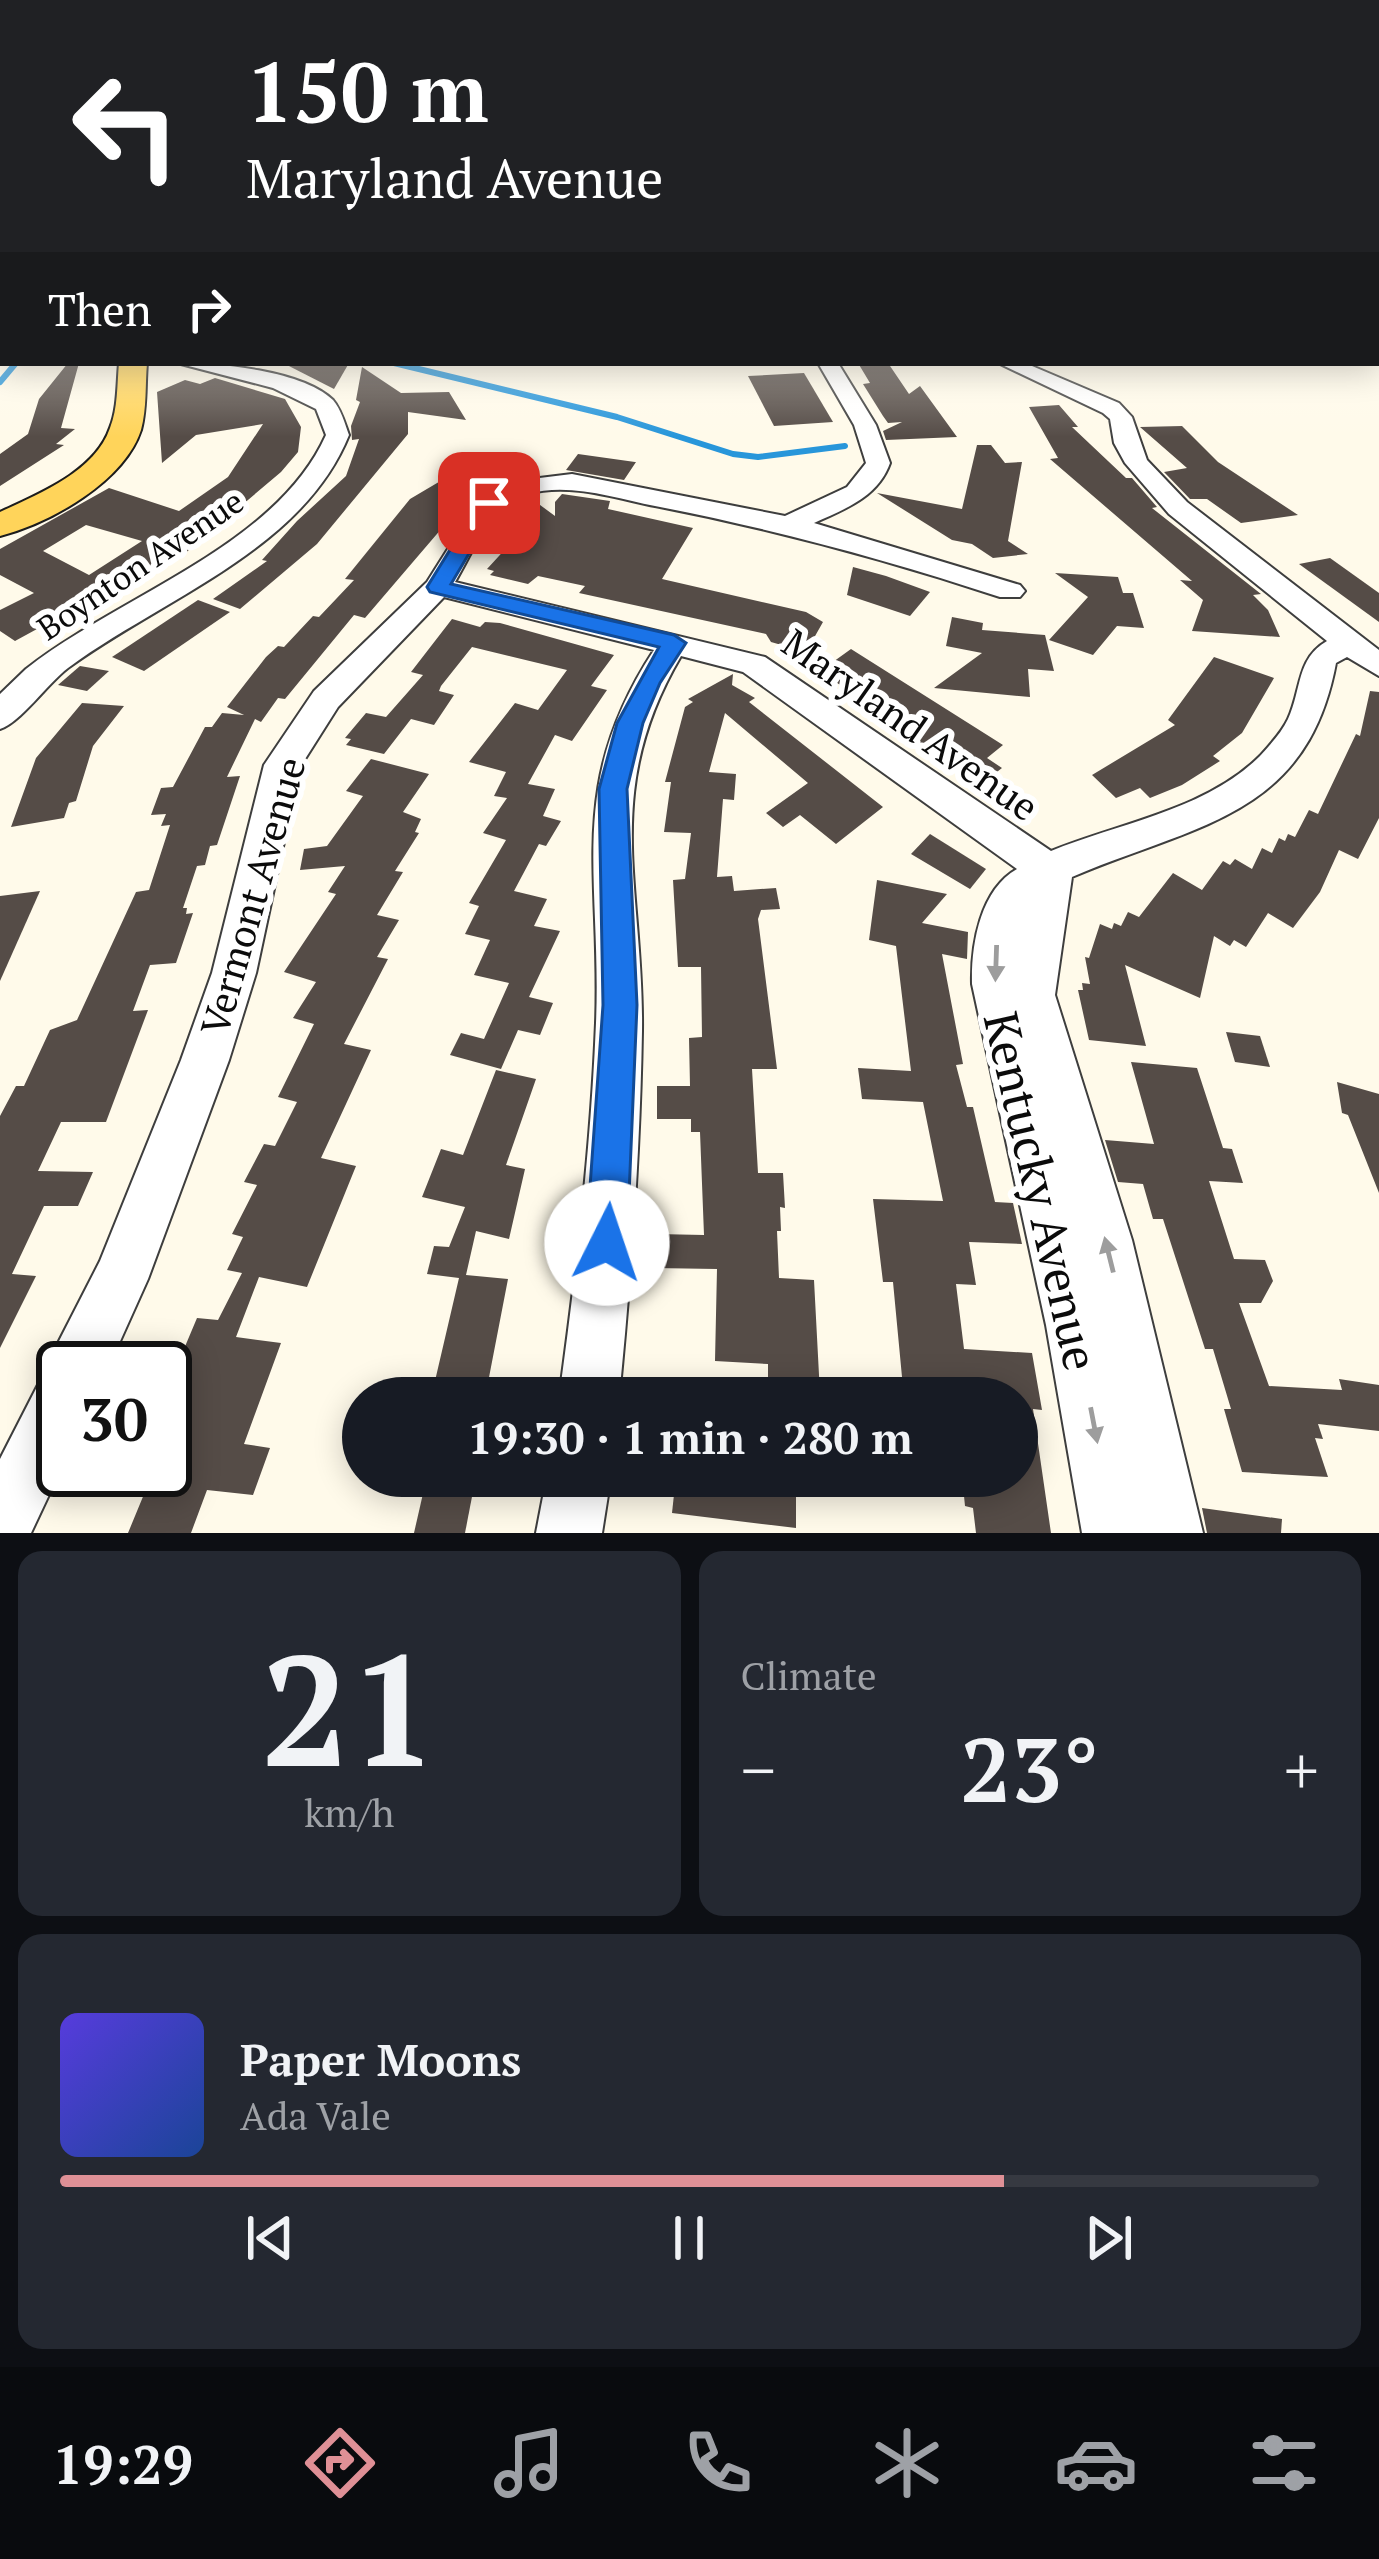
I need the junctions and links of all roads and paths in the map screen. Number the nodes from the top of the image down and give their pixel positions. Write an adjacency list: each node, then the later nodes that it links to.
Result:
1 (108, 366): 7 (main road)
2 (133, 366): 9 (main road)
3 (199, 366): 6 (street, Boynton Avenue)
4 (830, 366): 8 (street)
5 (1017, 366): 13 (street)
6 (260, 382): 15 (street, Boynton Avenue); 16 (street, Boynton Avenue)
7 (0, 509)
8 (788, 524): 10 (street, Vermont Avenue); 11 (street, Vermont Avenue)
9 (0, 525)
10 (438, 587): 12 (street, Maryland Avenue); 18 (street, Vermont Avenue)
11 (1010, 591)
12 (674, 643): 17 (street, Maryland Avenue); 19 (street)
13 (1364, 646): 14 (street); 17 (street, Kentucky Avenue)
14 (1379, 665)
15 (0, 683)
16 (0, 717)
17 (1052, 873): 24 (street, Kentucky Avenue, one-way to 24); 25 (street, Kentucky Avenue, one-way to 17)
18 (90, 1341)
19 (592, 1377)
20 (36, 1453): 22 (street)
21 (575, 1497): 23 (street)
22 (0, 1527)
23 (569, 1533)
24 (1115, 1533)
25 (1170, 1533)

